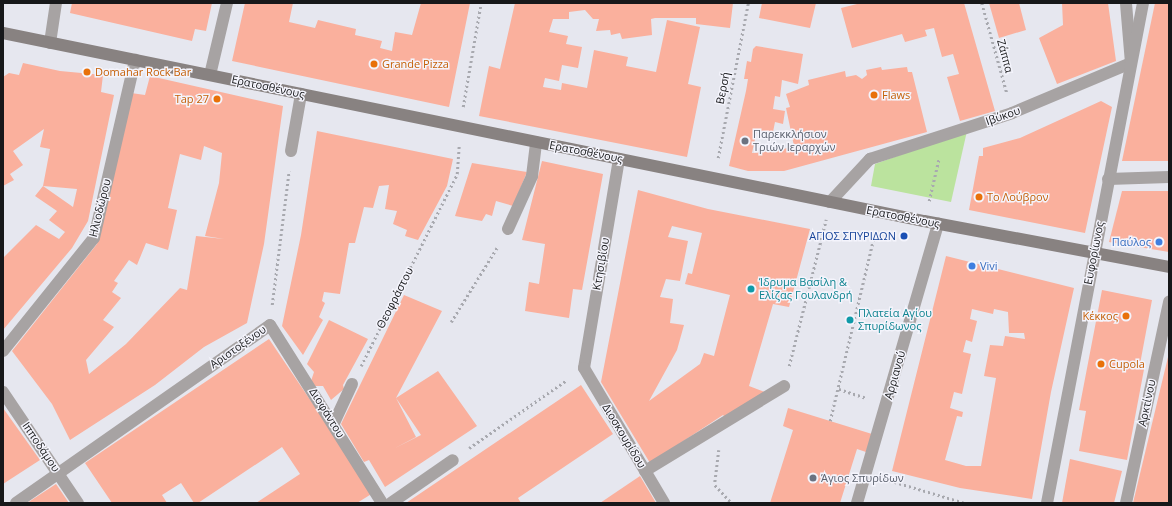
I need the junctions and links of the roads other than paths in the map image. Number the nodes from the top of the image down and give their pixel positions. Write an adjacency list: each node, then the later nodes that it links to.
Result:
1 (56, 3): 6 (street)
2 (227, 3): 9 (street)
3 (1126, 3): 8 (street)
4 (1143, 3): 8 (street, Ευφορίωνος)
5 (3, 33): 6 (main road, Ερατοσθένους)
6 (50, 43): 7 (main road, Ερατοσθένους)
7 (135, 60): 9 (main road, Ερατοσθένους); 23 (street, Ηλιοδώρου)
8 (1131, 62): 15 (street, Ευφορίωνος); 16 (street, Ιβύκου)
9 (210, 76): 10 (main road, Ερατοσθένους)
10 (301, 94): 11 (main road, Ερατοσθένους); 12 (street)
11 (536, 142): 13 (main road, Ερατοσθένους); 18 (street)
12 (291, 151)
13 (619, 159): 16 (main road, Ερατοσθένους); 24 (street, Κτησιβίου)
14 (1169, 177): 15 (street)
15 (1108, 179): 19 (street, Ευφορίωνος)
16 (830, 202): 17 (main road, Ερατοσθένους)
17 (938, 224): 19 (main road, Ερατοσθένους); 37 (street, Αρριανού)
18 (508, 229)
19 (1093, 254): 20 (main road, Ερατοσθένους); 38 (street, Ευφορίωνος)
20 (1169, 267)
21 (1169, 302): 39 (street, Αρκτίνου)
22 (270, 325): 28 (street, Διοφάντου); 31 (street, Αριστοξένου)
23 (3, 351)
24 (584, 368): 30 (street, Διοσκουρίδου)
25 (352, 384): 28 (street)
26 (784, 386): 30 (street)
27 (3, 392): 31 (street, Ιπποδάμου)
28 (334, 423): 34 (street, Διοφάντου)
29 (453, 460): 35 (street)
30 (645, 471): 36 (street, Διοσκουρίδου)
31 (58, 474): 32 (street, Αριστοξένου); 33 (street, Ιπποδάμου)
32 (16, 503)
33 (78, 503)
34 (382, 503)
35 (391, 503)
36 (664, 503)
37 (857, 503)
38 (1047, 503)
39 (1126, 503)

